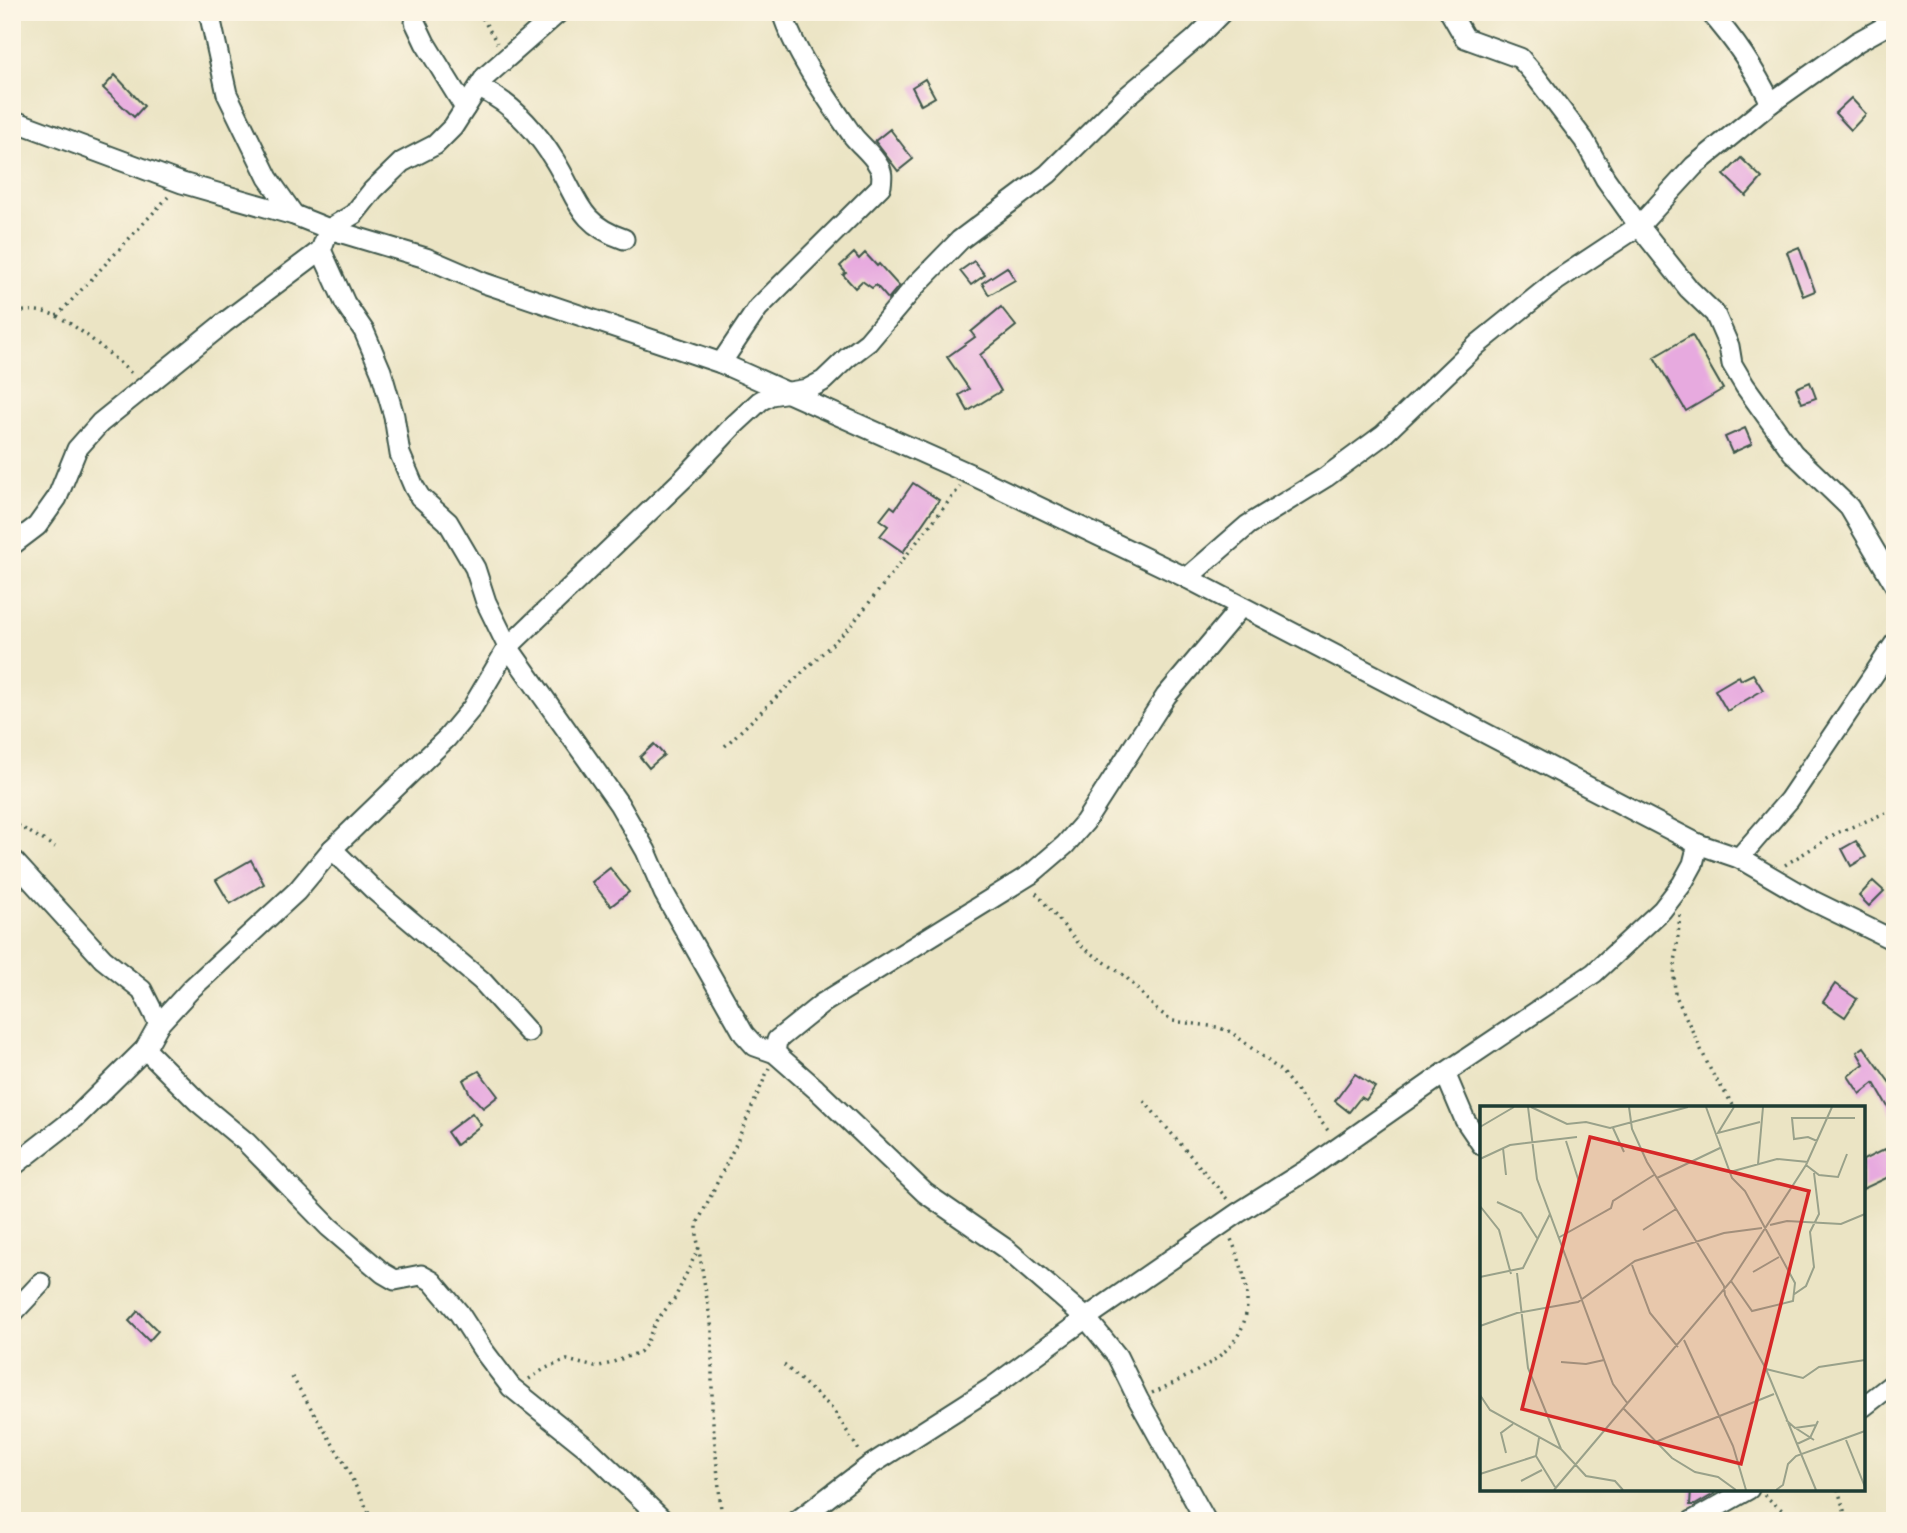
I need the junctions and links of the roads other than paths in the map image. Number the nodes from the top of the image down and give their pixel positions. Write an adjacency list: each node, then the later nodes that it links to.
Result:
1 (209, 12): 13 (street)
2 (559, 12): 9 (street)
3 (782, 12): 18 (street)
4 (1222, 12): 19 (street)
5 (1450, 12): 14 (street)
6 (1710, 12): 10 (street)
7 (1895, 21): 10 (street)
8 (415, 22): 11 (street)
9 (479, 88): 11 (street); 16 (street)
10 (1771, 103): 14 (street)
11 (465, 108): 15 (street)
12 (12, 120): 13 (street)
13 (295, 215): 15 (street)
14 (1639, 226): 21 (street); 22 (street)
15 (328, 229): 17 (street); 18 (street)
16 (624, 239)
17 (321, 250): 20 (street); 25 (street)
18 (721, 363): 19 (street)
19 (787, 392): 21 (street); 25 (street)
20 (12, 545)
21 (1187, 579): 23 (street)
22 (1895, 585)
23 (1240, 608): 26 (street); 34 (street)
24 (1895, 643): 28 (street)
25 (508, 647): 27 (street); 34 (street)
26 (1698, 844): 28 (street); 35 (street)
27 (332, 849): 31 (street); 32 (street)
28 (1740, 858): 30 (street)
29 (12, 859): 31 (street)
30 (1895, 941)
31 (159, 1024): 33 (street)
32 (528, 1032)
33 (145, 1049): 37 (street); 44 (street)
34 (775, 1053): 40 (street)
35 (1445, 1073): 36 (street); 40 (street)
36 (1480, 1141)
37 (12, 1167)
38 (41, 1283): 39 (street)
39 (12, 1314)
40 (1086, 1318): 45 (street); 46 (street)
41 (1895, 1382): 42 (street)
42 (1865, 1405)
43 (1745, 1491): 47 (street)
44 (664, 1521)
45 (797, 1521)
46 (1206, 1521)
47 (1692, 1521)

